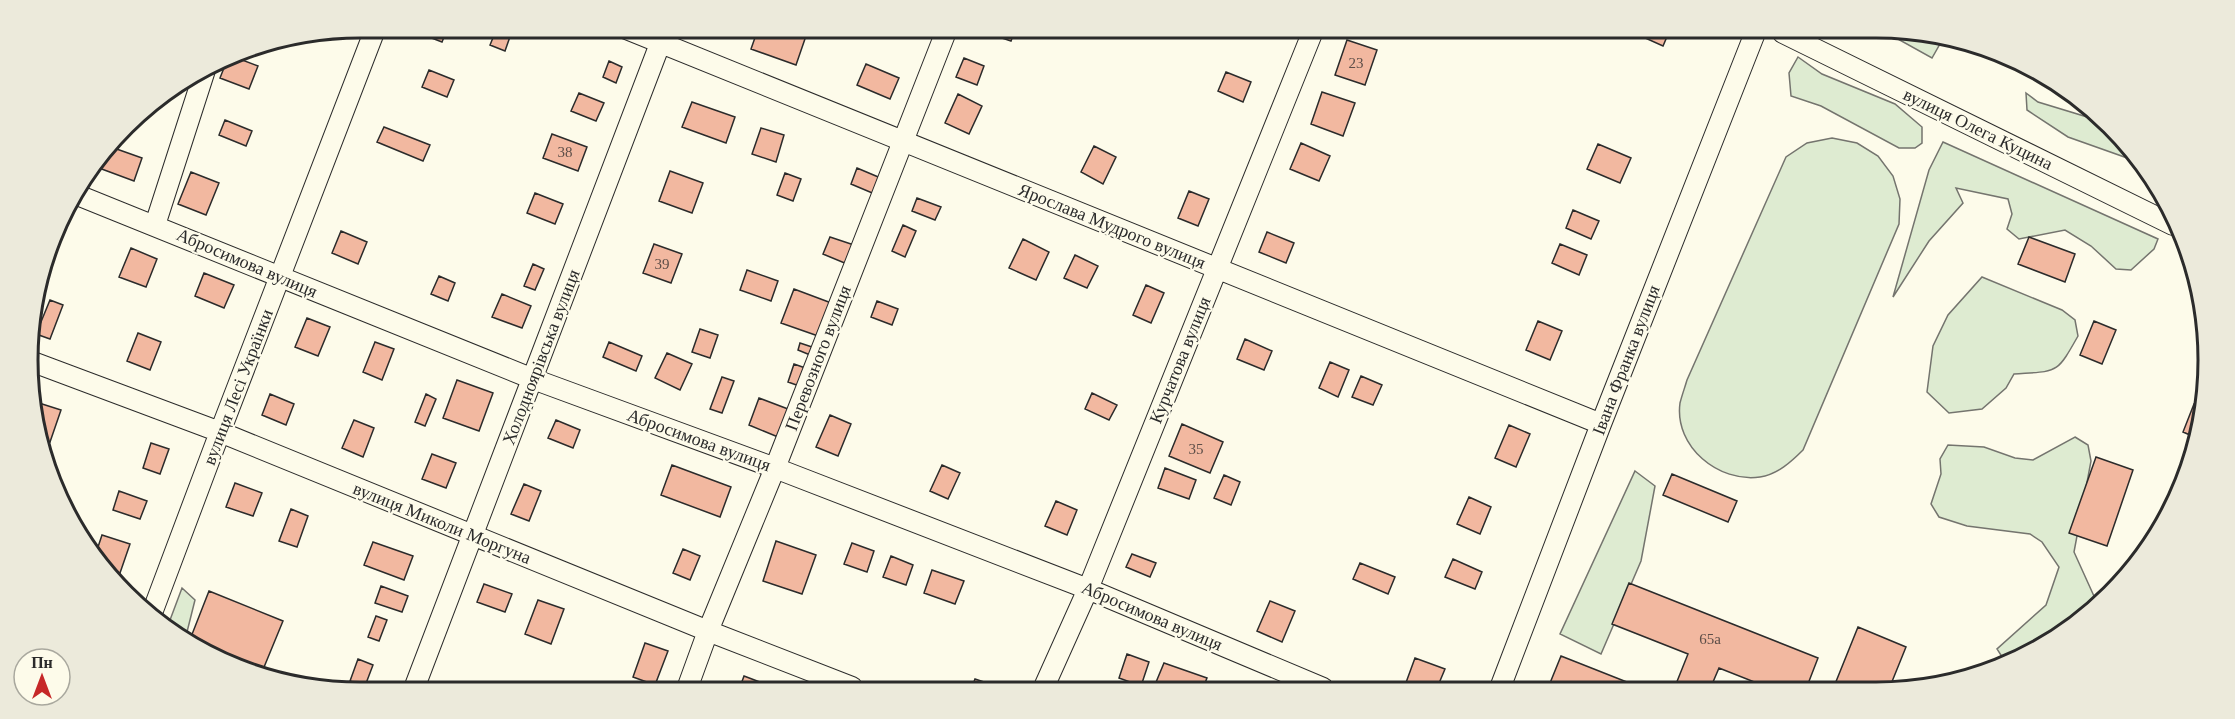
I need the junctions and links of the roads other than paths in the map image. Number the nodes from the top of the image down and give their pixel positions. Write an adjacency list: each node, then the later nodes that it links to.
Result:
1 (372, 38): 14 (street, вулиця Лесі Українки)
2 (662, 38): 16 (street, Холодноярівська вулиця)
3 (668, 38): 9 (street, Ярослава Мудрого вулиця)
4 (944, 38): 9 (street, Перевозного вулиця)
5 (1310, 38): 13 (street, Курчатова вулиця)
6 (1753, 38): 17 (street, Івана Франка вулиця)
7 (1793, 38): 11 (street, вулиця Олега Куцина)
8 (202, 79): 12 (street)
9 (904, 141): 13 (street, Ярослава Мудрого вулиця); 19 (street, Перевозного вулиця)
10 (82, 197): 12 (street, Абросимова вулиця)
11 (2166, 222)
12 (155, 225): 14 (street, Абросимова вулиця)
13 (1217, 268): 17 (street, Ярослава Мудрого вулиця); 21 (street, Курчатова вулиця)
14 (280, 278): 16 (street, Абросимова вулиця); 18 (street, вулиця Лесі Українки)
15 (38, 364): 18 (street, вулиця Миколи Моргуна)
16 (533, 379): 19 (street, Абросимова вулиця); 20 (street, Холодноярівська вулиця)
17 (1601, 424): 29 (street, Івана Франка вулиця)
18 (219, 432): 20 (street, вулиця Миколи Моргуна); 22 (street, вулиця Лесі Українки)
19 (775, 468): 21 (street, Абросимова вулиця); 23 (street, Перевозного вулиця)
20 (472, 536): 23 (street, вулиця Миколи Моргуна); 24 (street, Холодноярівська вулиця)
21 (1088, 589): 27 (street, Курчатова вулиця); 28 (street, Абросимова вулиця)
22 (154, 608)
23 (708, 631): 25 (street, Перевозного вулиця); 26 (street, вулиця Миколи Моргуна)
24 (417, 682)
25 (689, 682)
26 (839, 682)
27 (1046, 682)
28 (1309, 682)
29 (1502, 682)

